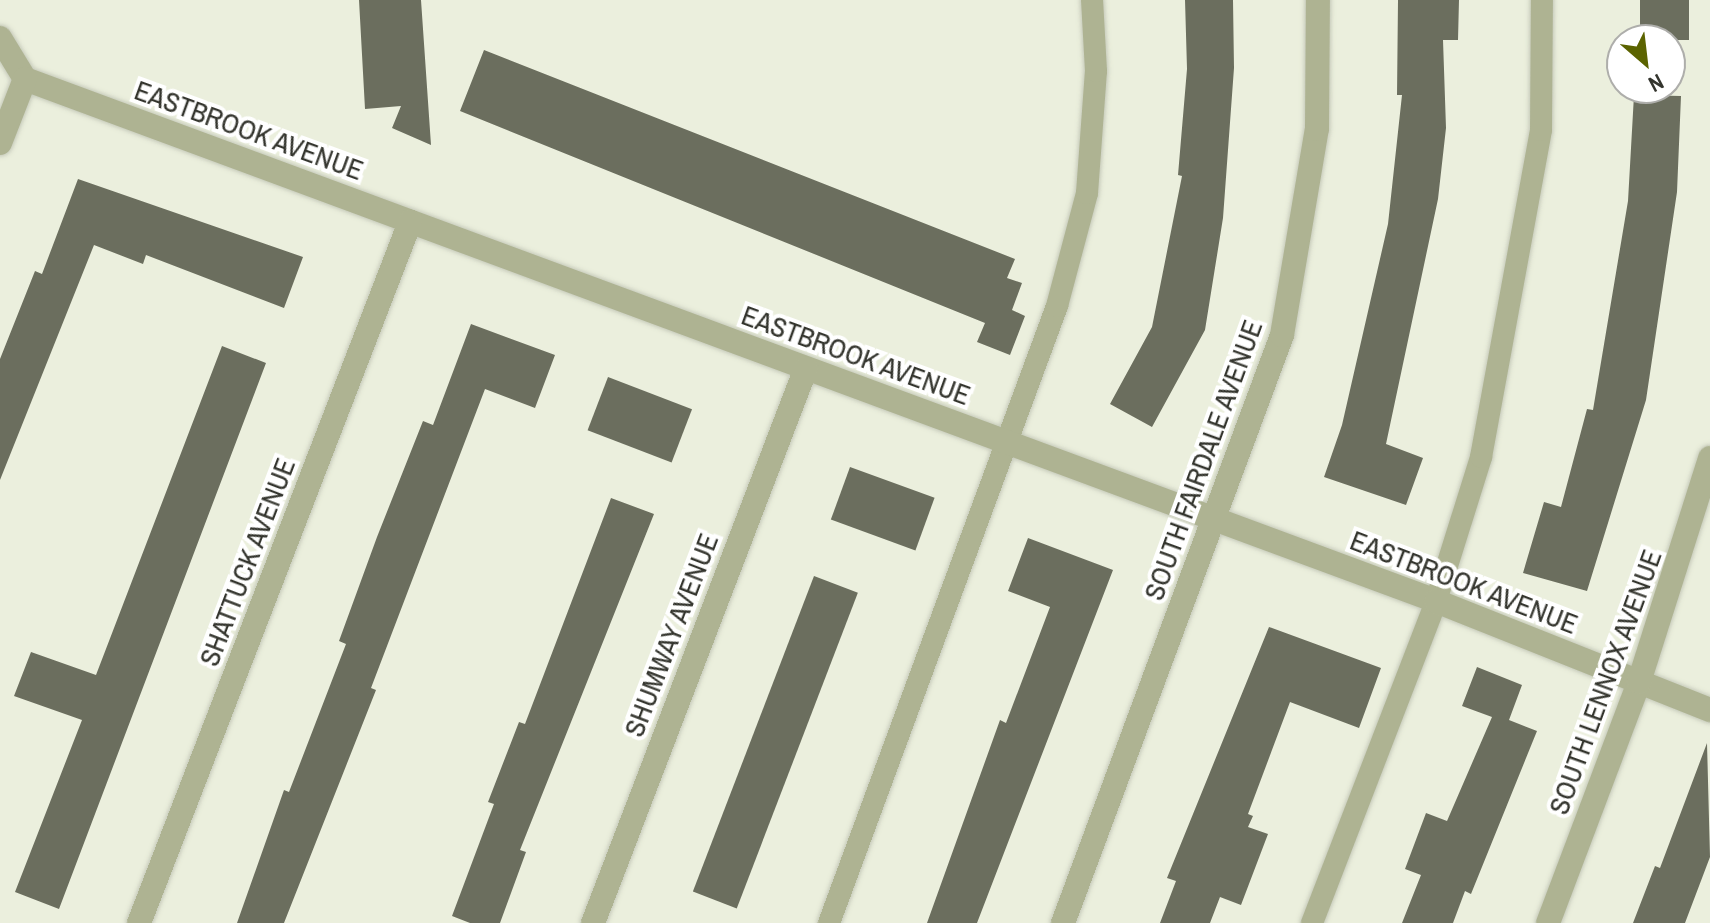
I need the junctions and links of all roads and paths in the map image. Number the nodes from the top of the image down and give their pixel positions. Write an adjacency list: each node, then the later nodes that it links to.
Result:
1 (1092, 0): 9 (lane)
2 (1318, 0): 11 (street, SOUTH FAIRDALE AVENUE)
3 (1542, 0): 12 (lane)
4 (0, 38): 5 (street)
5 (25, 79): 6 (street); 7 (street, EASTBROOK AVENUE)
6 (0, 143)
7 (410, 222): 8 (street, EASTBROOK AVENUE); 15 (street, SHATTUCK AVENUE)
8 (806, 368): 9 (street, EASTBROOK AVENUE); 16 (street, SHUMWAY AVENUE)
9 (1010, 444): 11 (street, EASTBROOK AVENUE); 17 (lane)
10 (1710, 458): 13 (street, SOUTH LENNOX AVENUE)
11 (1216, 520): 12 (street, EASTBROOK AVENUE); 18 (street, SOUTH FAIRDALE AVENUE)
12 (1436, 601): 13 (street, EASTBROOK AVENUE); 19 (lane)
13 (1639, 682): 14 (street, EASTBROOK AVENUE); 20 (street, SOUTH LENNOX AVENUE)
14 (1710, 710)
15 (139, 923)
16 (593, 923)
17 (829, 923)
18 (1063, 923)
19 (1312, 923)
20 (1548, 923)

